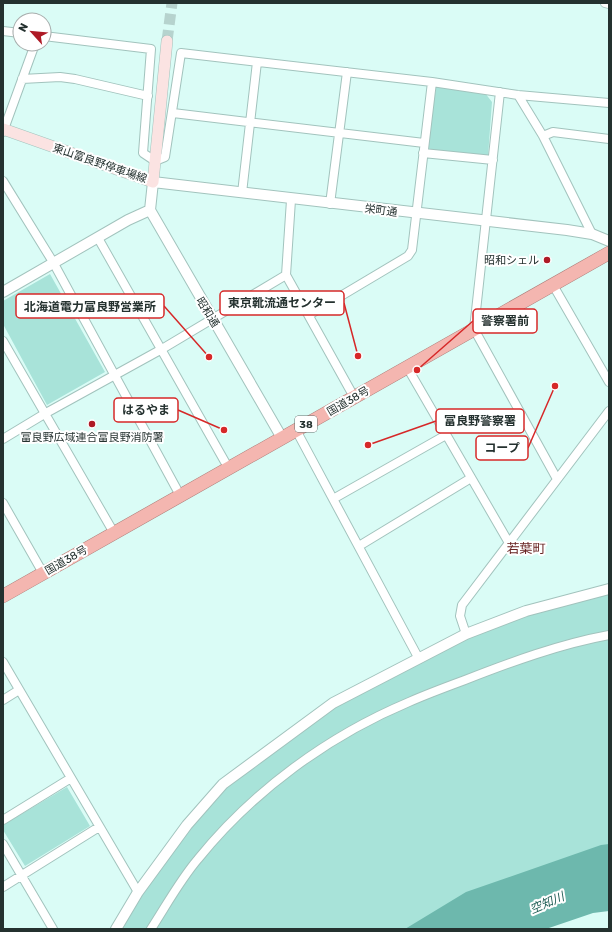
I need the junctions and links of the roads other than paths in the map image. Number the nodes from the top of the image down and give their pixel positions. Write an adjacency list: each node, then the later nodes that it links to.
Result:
1 (605, 3): 2 (street)
2 (609, 4)
3 (52, 37): 12 (street)
4 (167, 41): 23 (main road, 東山富良野停車場線)
5 (32, 52): 8 (street)
6 (257, 62): 7 (street); 14 (street); 15 (street)
7 (347, 72): 9 (street); 17 (street)
8 (22, 79): 12 (street); 16 (street)
9 (432, 82): 10 (street); 20 (street)
10 (500, 92): 11 (street); 22 (street)
11 (518, 95): 13 (street); 18 (street)
12 (148, 96): 23 (street)
13 (609, 103)
14 (173, 113): 15 (street); 23 (street)
15 (251, 123): 17 (street); 26 (street)
16 (3, 131): 25 (main road, 東山富良野停車場線)
17 (339, 133): 20 (street); 28 (street)
18 (543, 136): 19 (street); 32 (street)
19 (609, 139)
20 (424, 143): 21 (street)
21 (423, 153): 22 (street); 30 (street)
22 (493, 160): 31 (street)
23 (155, 162): 25 (main road, 東山富良野停車場線)
24 (3, 181): 36 (street)
25 (153, 182): 26 (street, 栄町通); 29 (street)
26 (242, 193): 27 (street, 栄町通)
27 (292, 200): 28 (street, 栄町通); 37 (street)
28 (330, 204): 30 (street, 栄町通)
29 (150, 210): 33 (street); 41 (street, 昭和通)
30 (416, 214): 31 (street, 栄町通); 40 (street)
31 (486, 222): 32 (street, 栄町通); 42 (street)
32 (592, 234): 34 (street, 栄町通)
33 (98, 238): 36 (street); 44 (street)
34 (609, 241)
35 (609, 253): 38 (highway, 国道38号 / 38)
36 (53, 262): 39 (street); 46 (street)
37 (286, 275): 40 (street); 41 (street)
38 (553, 285): 42 (highway, 国道38号 / 38); 47 (street)
39 (3, 292)
40 (309, 315): 48 (street)
41 (212, 318): 44 (street); 54 (street, 昭和通)
42 (474, 329): 45 (highway, 国道38号 / 38); 57 (street)
43 (3, 341): 50 (street)
44 (162, 349): 46 (street); 55 (street)
45 (407, 367): 48 (highway, 国道38号 / 38); 52 (street)
46 (114, 376): 50 (street); 58 (street)
47 (609, 382)
48 (354, 397): 51 (highway, 国道38号 / 38)
49 (609, 411): 57 (street)
50 (46, 413): 53 (street); 61 (street)
51 (296, 430): 54 (highway, 国道38号 / 38); 59 (street)
52 (446, 435): 56 (street); 59 (street)
53 (3, 438)
54 (282, 438): 55 (highway, 国道38号 / 38)
55 (229, 469): 58 (highway, 国道38号 / 38)
56 (470, 478): 62 (street); 63 (street)
57 (557, 479): 62 (street)
58 (181, 496): 61 (highway, 国道38号 / 38)
59 (333, 499): 63 (street)
60 (3, 503): 64 (street)
61 (114, 533): 64 (highway, 国道38号 / 38)
62 (509, 543): 67 (street)
63 (358, 546): 69 (street)
64 (43, 573): 66 (highway, 国道38号 / 38)
65 (609, 589): 67 (street)
66 (3, 596)
67 (466, 634): 69 (street)
68 (609, 635): 82 (street)
69 (419, 659): 79 (street)
70 (3, 662): 71 (street)
71 (19, 690): 72 (street); 73 (street)
72 (3, 700)
73 (71, 778): 74 (street); 75 (street)
74 (3, 820)
75 (99, 827): 77 (street); 79 (street)
76 (3, 844): 77 (street)
77 (21, 876): 78 (street); 80 (street)
78 (3, 887)
79 (138, 892): 81 (street)
80 (53, 929)
81 (116, 929)
82 (151, 929)

